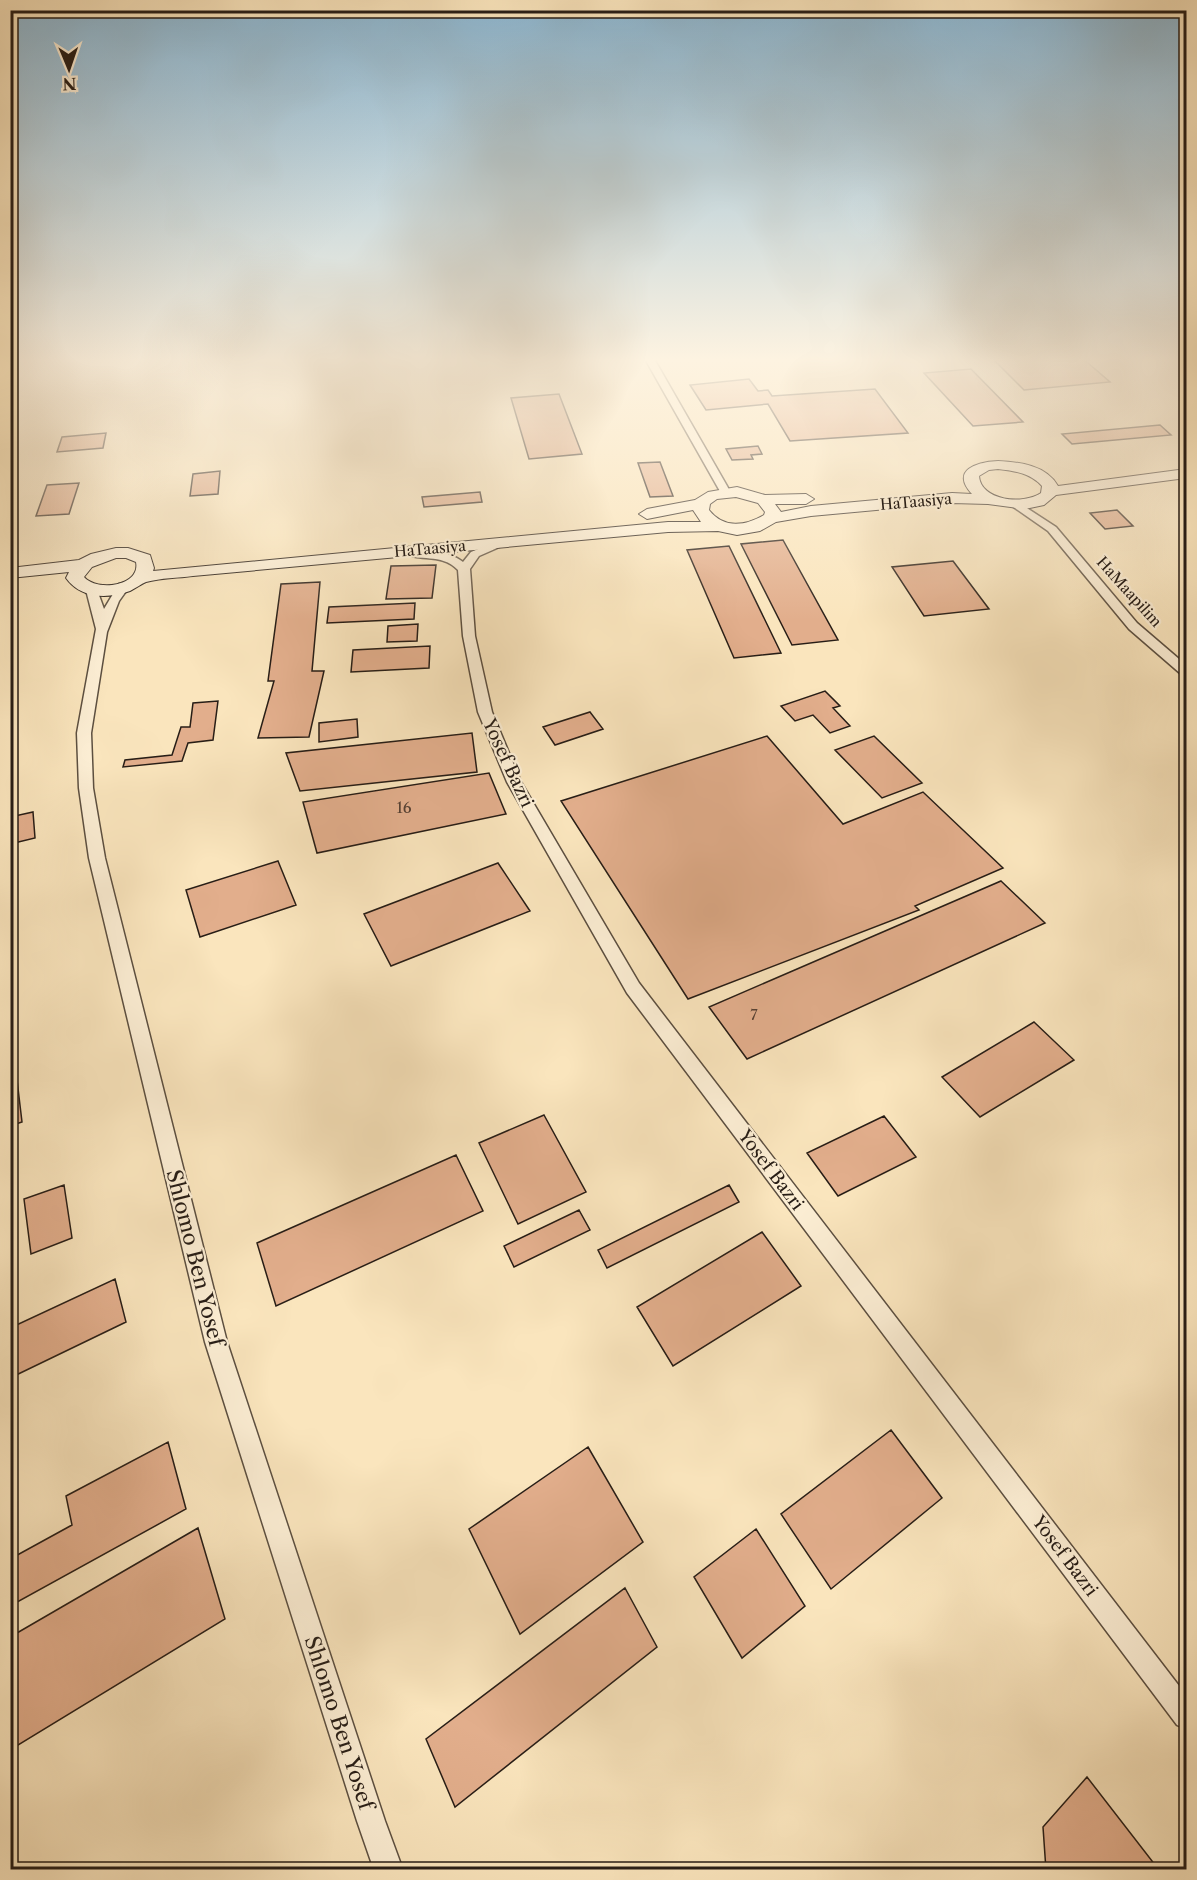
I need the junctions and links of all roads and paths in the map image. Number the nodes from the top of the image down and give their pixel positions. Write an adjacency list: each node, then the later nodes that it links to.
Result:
1 (698, 445): 6 (street)
2 (1036, 473): 4 (street, HaTaasiya); 5 (street); 7 (street)
3 (1186, 474): 5 (street)
4 (969, 480): 8 (street); 9 (street, HaTaasiya)
5 (1133, 480): 7 (street)
6 (726, 493): 9 (street, HaTaasiya); 10 (street, HaTaasiya)
7 (1046, 496): 11 (street, HaTaasiya); 14 (street, HaMaapilim)
8 (989, 499): 11 (street, HaTaasiya); 12 (street, HaTaasiya)
9 (764, 500): 12 (street)
10 (701, 504): 13 (street); 17 (street, HaTaasiya)
11 (1016, 504): 14 (street, HaMaapilim)
12 (771, 518): 13 (street, HaTaasiya)
13 (719, 526): 15 (street, HaTaasiya)
14 (1052, 529): 26 (street, HaMaapilim)
15 (500, 543): 16 (street, HaTaasiya); 19 (street)
16 (402, 552): 19 (street); 21 (street, HaTaasiya)
17 (144, 560): 18 (street, HaTaasiya); 21 (street)
18 (83, 565): 20 (street); 22 (street)
19 (464, 569): 27 (street, Yosef Bazri)
20 (10, 573)
21 (141, 578): 23 (street, HaTaasiya)
22 (85, 587): 23 (street); 24 (street); 25 (street, Shlomo Ben Yosef)
23 (123, 587): 25 (street, Shlomo Ben Yosef)
24 (10, 589)
25 (101, 632): 28 (street, Shlomo Ben Yosef)
26 (1186, 671)
27 (1186, 1716)
28 (389, 1869)

